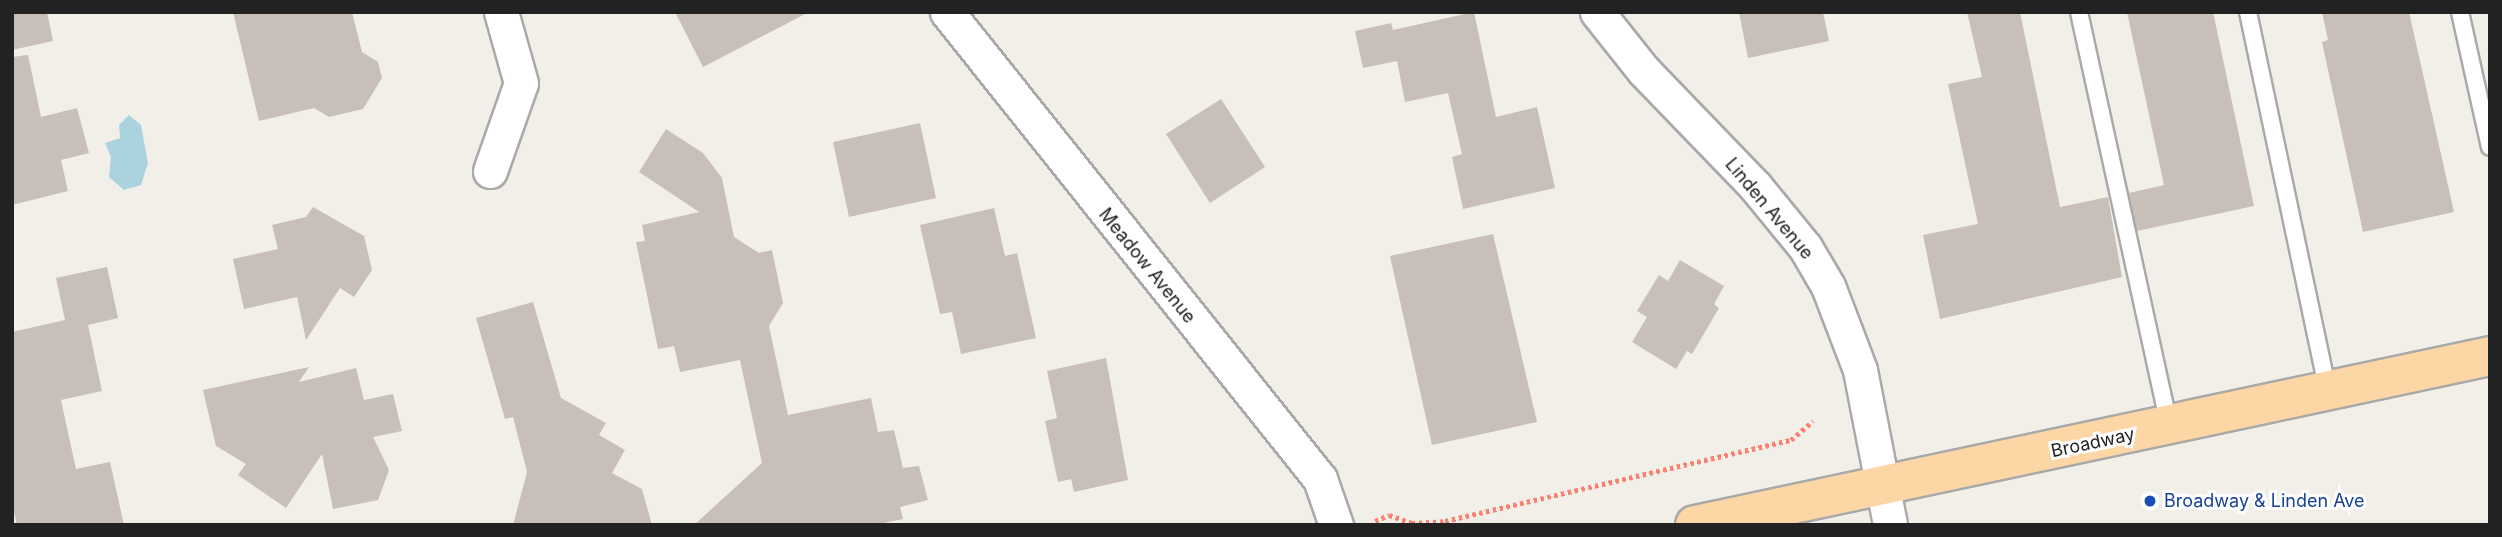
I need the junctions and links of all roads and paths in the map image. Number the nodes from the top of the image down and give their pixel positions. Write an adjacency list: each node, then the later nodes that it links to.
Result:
1 (501, 12): 8 (street)
2 (947, 12): 14 (street, Meadow Avenue)
3 (1597, 12): 13 (street, Linden Avenue)
4 (2079, 12): 12 (lane)
5 (2248, 12): 10 (lane)
6 (2460, 12): 7 (lane)
7 (2490, 147)
8 (490, 171)
9 (2490, 356): 10 (main road, Broadway)
10 (2328, 391): 12 (main road, Broadway)
11 (1813, 421): 15 (path)
12 (2169, 426): 13 (main road, Broadway)
13 (1885, 507): 16 (main road, Broadway)
14 (1336, 525)
15 (1364, 525)
16 (1695, 525)

